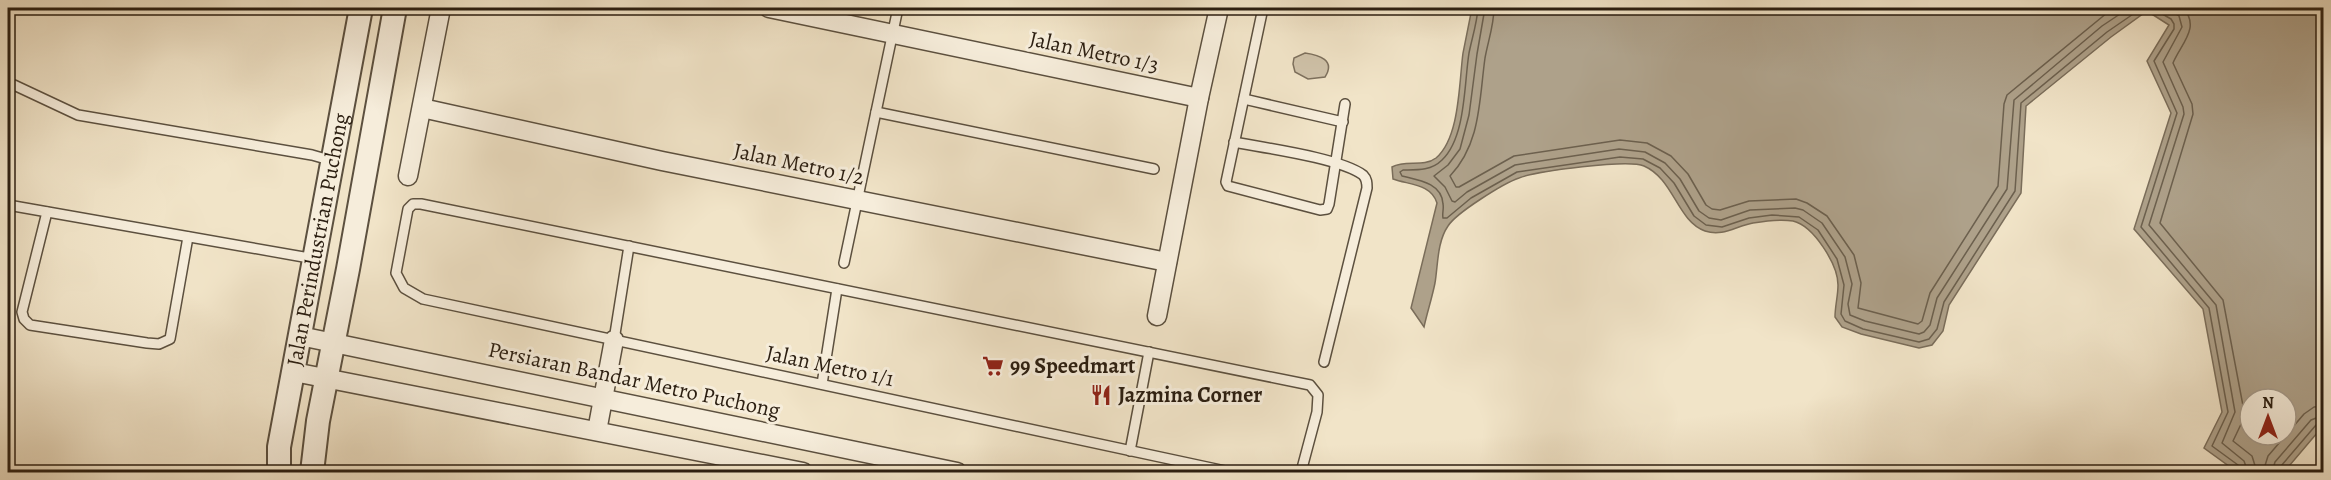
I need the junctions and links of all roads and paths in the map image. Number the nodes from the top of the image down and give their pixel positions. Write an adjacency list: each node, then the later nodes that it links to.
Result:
1 (361, 8): 17 (street, Jalan Perindustrian Puchong)
2 (395, 8): 33 (street, Jalan Perindustrian Puchong)
3 (441, 8): 13 (street)
4 (769, 8): 8 (street, Jalan Metro 1/3)
5 (898, 8): 8 (lane)
6 (1219, 8): 10 (street)
7 (1263, 8): 11 (lane)
8 (892, 34): 10 (street, Jalan Metro 1/3); 14 (lane)
9 (8, 84): 17 (lane)
10 (1198, 98): 27 (street)
11 (1244, 99): 15 (lane); 16 (lane)
12 (1346, 104): 15 (lane)
13 (422, 108): 20 (street); 21 (street, Jalan Metro 1/2)
14 (876, 112): 19 (lane); 21 (lane)
15 (1342, 122): 18 (lane)
16 (1234, 142): 18 (lane); 18 (lane)
17 (333, 161): 26 (street, Jalan Perindustrian Puchong)
18 (1336, 163): 35 (lane)
19 (1154, 169)
20 (408, 176)
21 (858, 200): 27 (street, Jalan Metro 1/2); 28 (lane)
22 (8, 205): 23 (lane)
23 (47, 212): 24 (lane); 24 (lane)
24 (188, 237): 26 (lane)
25 (629, 246): 29 (lane); 32 (lane); 32 (lane, Jalan Metro 1/1)
26 (315, 259): 31 (street, Jalan Perindustrian Puchong)
27 (1167, 262): 30 (street)
28 (844, 263)
29 (837, 289): 34 (lane); 38 (lane)
30 (1157, 315)
31 (300, 336): 33 (street, Persiaran Bandar Metro Puchong); 36 (street, Jalan Perindustrian Puchong)
32 (614, 340): 38 (lane, Jalan Metro 1/1); 39 (street)
33 (334, 343): 37 (street, Jalan Perindustrian Puchong); 39 (street, Persiaran Bandar Metro Puchong)
34 (1149, 352): 41 (lane); 47 (lane)
35 (1324, 362)
36 (294, 372): 37 (street); 42 (street, Jalan Perindustrian Puchong)
37 (334, 380): 40 (street); 43 (street, Jalan Perindustrian Puchong)
38 (822, 384): 41 (lane, Jalan Metro 1/1)
39 (603, 399): 40 (street); 45 (street, Persiaran Bandar Metro Puchong)
40 (597, 431): 44 (street)
41 (1130, 451): 46 (lane, Jalan Metro 1/1)
42 (279, 472)
43 (312, 472)
44 (802, 472)
45 (957, 472)
46 (1230, 472)
47 (1301, 472)

